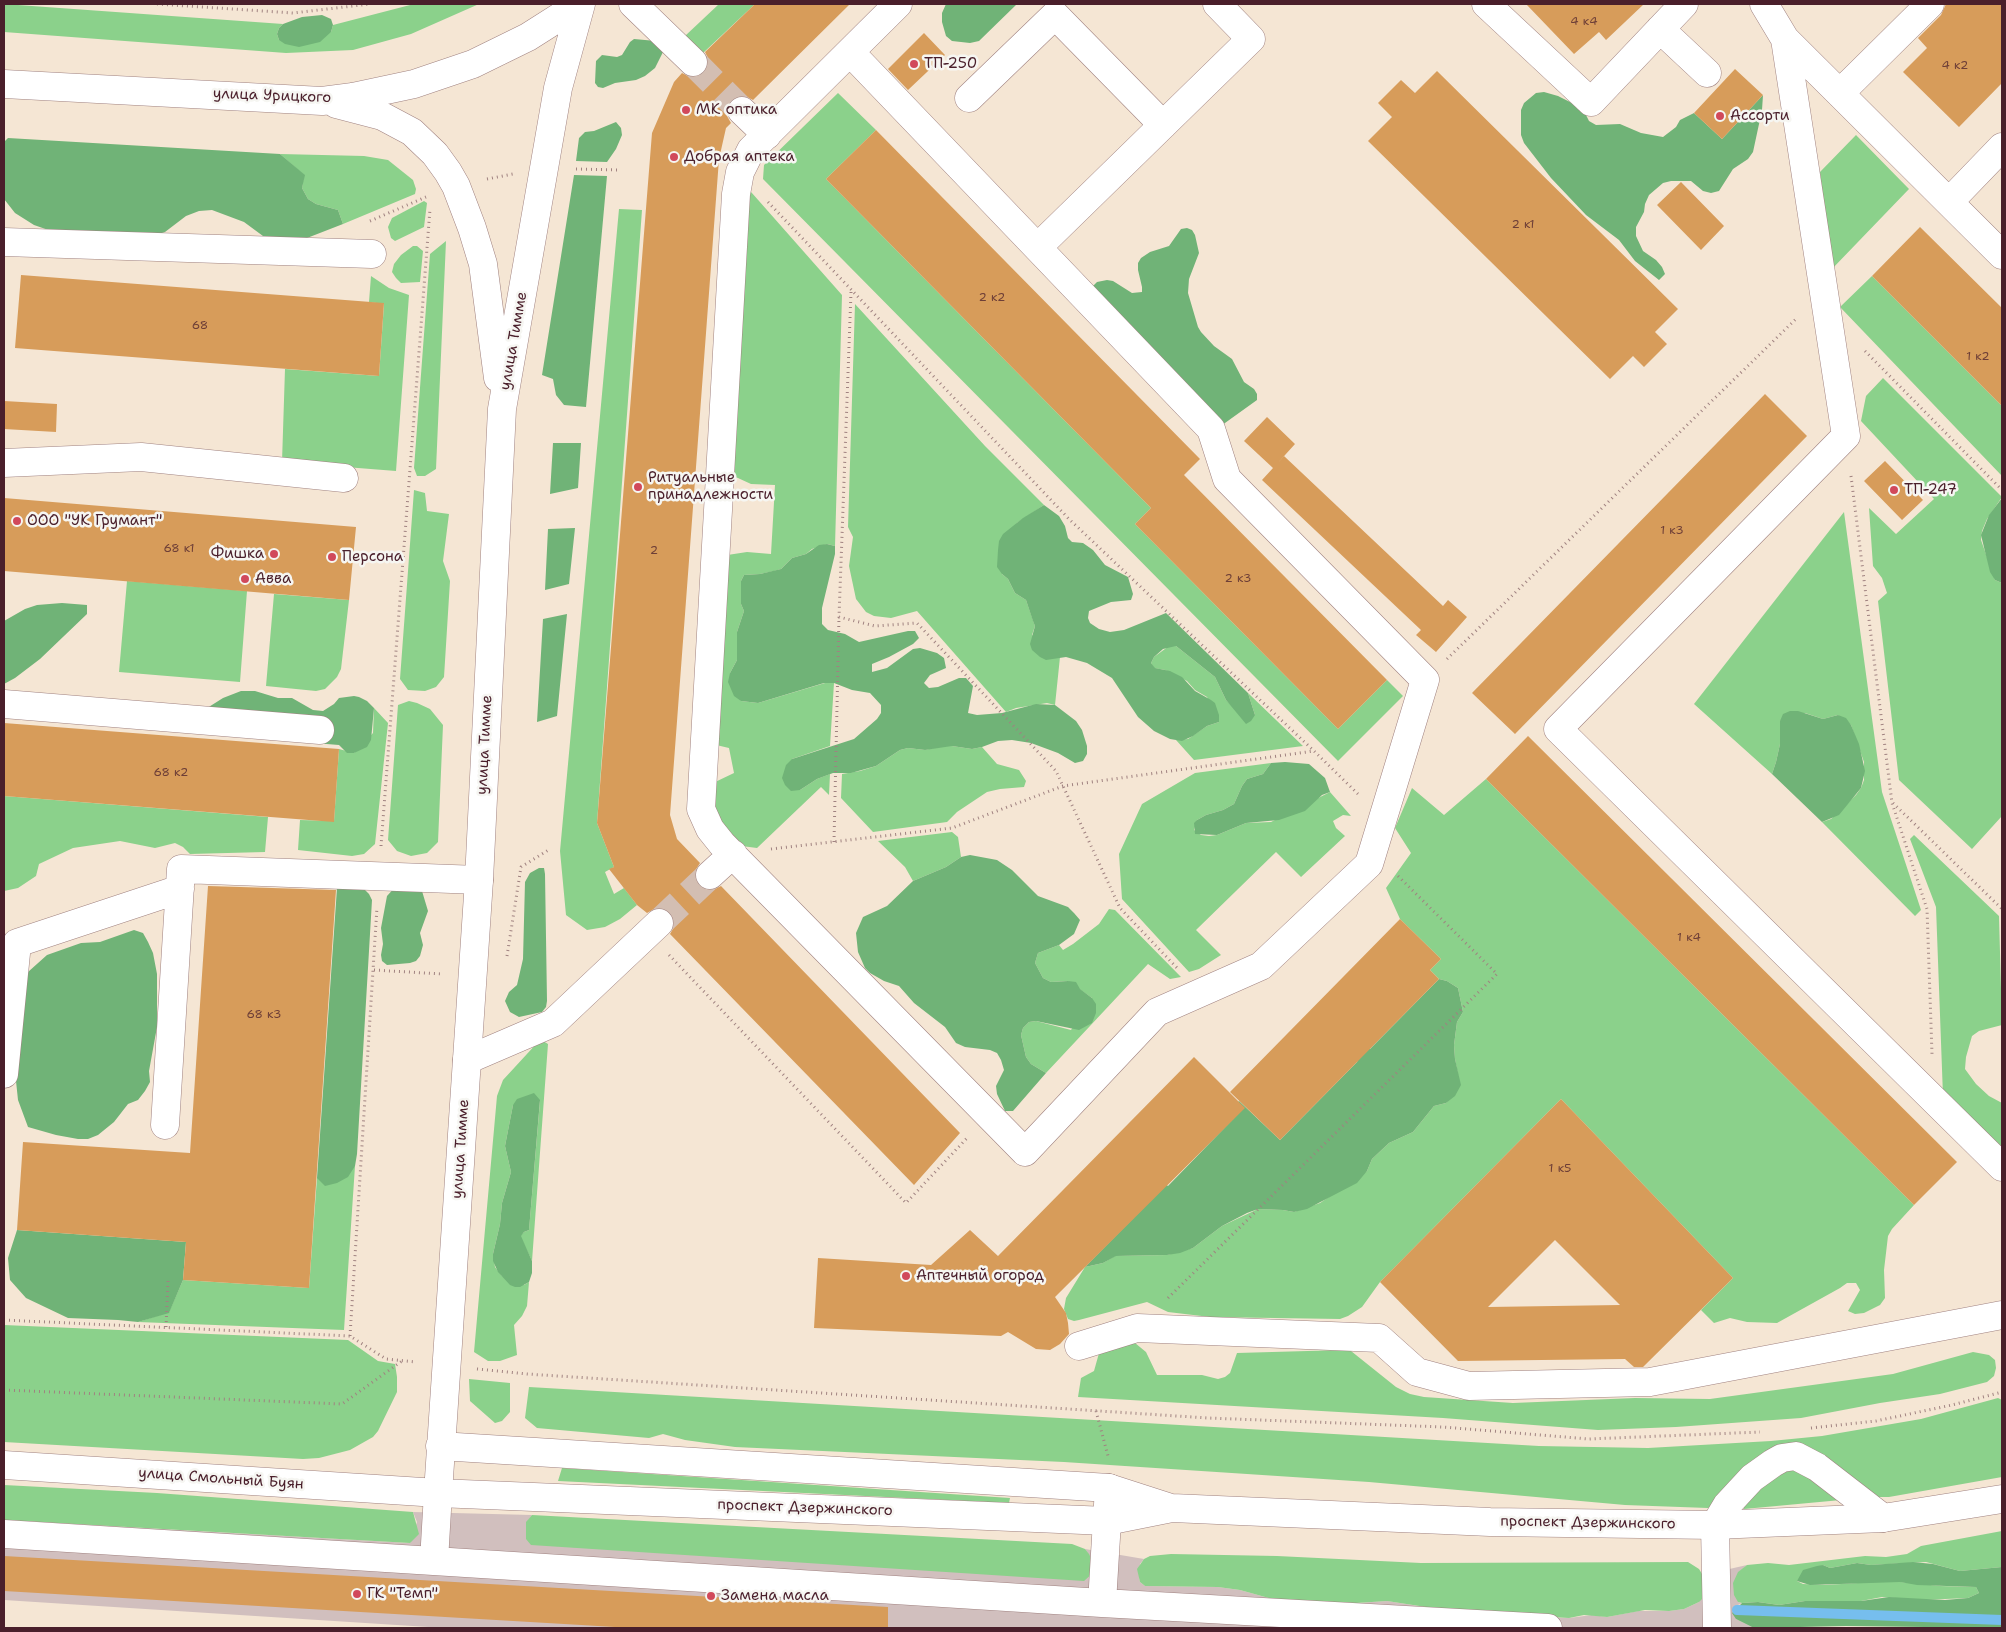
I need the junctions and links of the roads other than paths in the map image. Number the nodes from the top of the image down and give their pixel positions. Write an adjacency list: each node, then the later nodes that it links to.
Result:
1 (580, 4): 17 (main road, улица Урицкого); 27 (main road, улица Тимме)
2 (634, 4): 12 (main road)
3 (898, 4): 11 (main road)
4 (1217, 4): 19 (main road)
5 (1486, 4): 9 (main road)
6 (1684, 4): 9 (main road)
7 (1764, 4): 10 (main road)
8 (1930, 4): 15 (main road)
9 (1660, 29): 13 (main road)
10 (1785, 39): 15 (main road); 40 (main road)
11 (850, 52): 20 (main road); 24 (main road)
12 (693, 62)
13 (1707, 73)
14 (4, 84): 17 (main road, улица Урицкого)
15 (1840, 94): 22 (main road)
16 (970, 98): 19 (main road)
17 (322, 100): 27 (main road)
18 (742, 111): 20 (main road)
19 (1163, 125): 24 (main road)
20 (767, 135): 32 (main road)
21 (2002, 147): 22 (main road)
22 (1949, 202): 26 (main road)
23 (4, 242): 25 (main road)
24 (1038, 247): 32 (main road)
25 (372, 254)
26 (2002, 255)
27 (502, 409): 34 (main road, улица Тимме)
28 (4, 463): 29 (main road)
29 (344, 478)
30 (4, 704): 31 (main road)
31 (320, 730)
32 (733, 854): 33 (main road)
33 (710, 875)
34 (479, 880): 35 (main road); 37 (main road, улица Тимме)
35 (180, 888): 38 (main road); 39 (main road)
36 (654, 929): 37 (main road)
37 (467, 1060): 43 (main road, улица Тимме)
38 (4, 1074)
39 (165, 1125)
40 (2002, 1168)
41 (2002, 1315): 42 (main road)
42 (1079, 1346)
43 (440, 1446): 45 (main road, проспект Дзержинского); 46 (main road, улица Тимме)
44 (4, 1465): 46 (main road, улица Смольный Буян)
45 (1109, 1488): 48 (main road, проспект Дзержинского); 50 (main road)
46 (438, 1492): 50 (main road, проспект Дзержинского); 53 (main road, улица Тимме)
47 (2002, 1499): 49 (main road, проспект Дзержинского)
48 (1172, 1508): 50 (main road, проспект Дзержинского); 51 (main road, проспект Дзержинского)
49 (1883, 1518): 51 (main road, проспект Дзержинского); 51 (main road)
50 (1107, 1521): 54 (main road)
51 (1715, 1525): 56 (main road)
52 (4, 1534): 53 (main road)
53 (434, 1561): 54 (main road)
54 (1102, 1603): 55 (main road)
55 (1548, 1628)
56 (1717, 1628)

